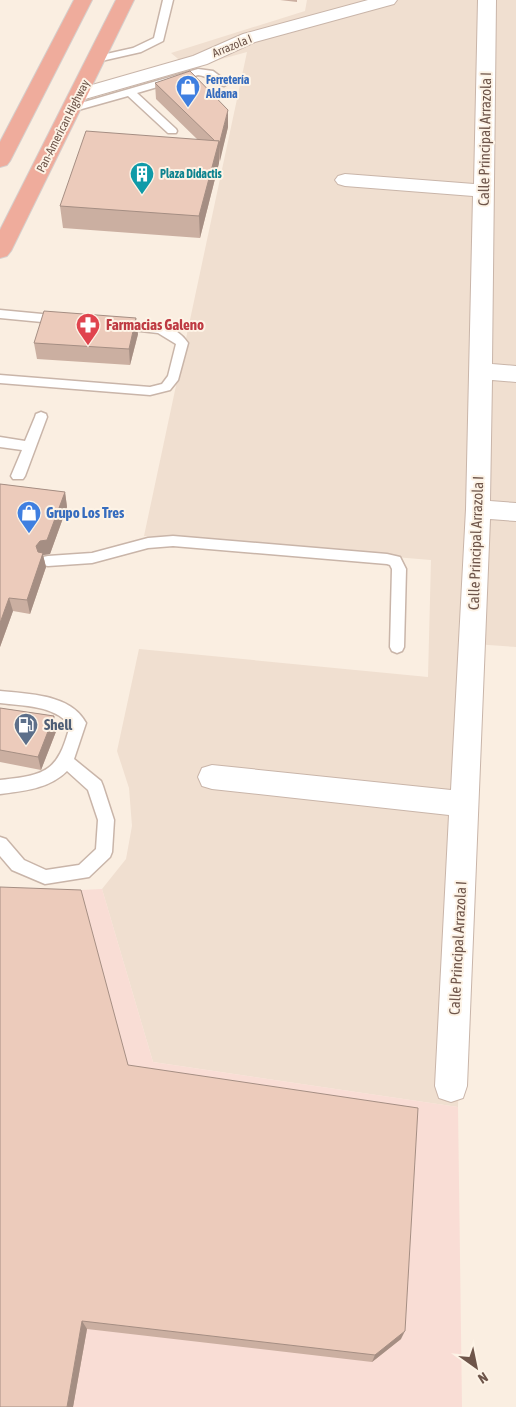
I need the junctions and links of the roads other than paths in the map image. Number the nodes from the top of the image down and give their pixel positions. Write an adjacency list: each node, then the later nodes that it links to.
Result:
1 (83, 0): 11 (highway)
2 (125, 0): 6 (highway, Pan-American Highway)
3 (168, 0): 6 (lane)
4 (388, 0): 9 (street, Arrazola I)
5 (487, 0): 13 (street, Calle Principal Arrazola I)
6 (97, 58): 9 (highway, Pan-American Highway)
7 (224, 83): 8 (lane)
8 (130, 92): 9 (lane); 10 (lane)
9 (78, 96): 14 (highway, Pan-American Highway)
10 (172, 132)
11 (0, 161)
12 (345, 180): 13 (street)
13 (484, 191): 18 (street, Calle Principal Arrazola I)
14 (0, 251)
15 (0, 314): 16 (lane)
16 (79, 321)
17 (109, 324): 20 (lane)
18 (481, 371): 19 (street); 25 (street, Calle Principal Arrazola I)
19 (516, 374)
20 (0, 379)
21 (40, 416): 23 (lane)
22 (0, 442): 23 (lane)
23 (30, 446): 24 (lane)
24 (18, 476)
25 (478, 509): 26 (street); 33 (street, Calle Principal Arrazola I)
26 (516, 512)
27 (48, 561): 28 (lane)
28 (397, 647)
29 (0, 697): 30 (lane)
30 (66, 760): 32 (lane); 34 (lane)
31 (212, 776): 33 (street)
32 (0, 787)
33 (464, 804): 35 (street, Calle Principal Arrazola I)
34 (0, 844)
35 (451, 1086)

